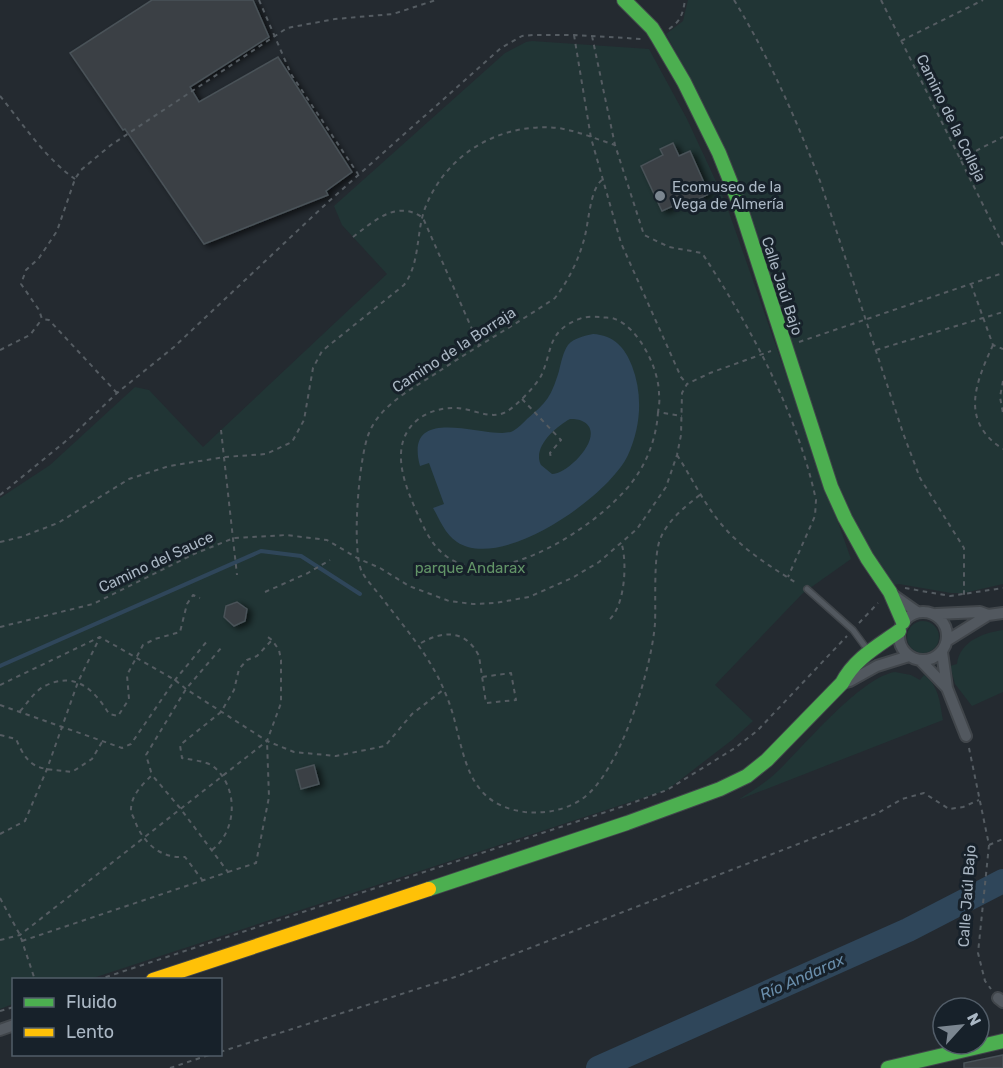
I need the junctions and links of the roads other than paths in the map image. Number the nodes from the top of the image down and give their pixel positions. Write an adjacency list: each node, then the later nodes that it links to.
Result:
1 (624, 0): 3 (street, Calle Jaúl Bajo)
2 (807, 589): 11 (lane)
3 (895, 590): 4 (street, Calle Jaúl Bajo); 8 (street, Calle Jaúl Bajo)
4 (917, 612): 5 (street); 8 (street)
5 (936, 614): 7 (street); 9 (street)
6 (1003, 614): 7 (street)
7 (988, 615): 9 (street)
8 (901, 627): 11 (street); 12 (street)
9 (948, 640): 10 (street)
10 (942, 652): 13 (street); 15 (street)
11 (869, 653): 14 (street)
12 (909, 656): 13 (street); 14 (street)
13 (921, 661): 15 (street)
14 (842, 683): 17 (street)
15 (947, 688): 16 (street)
16 (966, 736)
17 (159, 978)
18 (1003, 1041): 19 (street)
19 (888, 1068)

